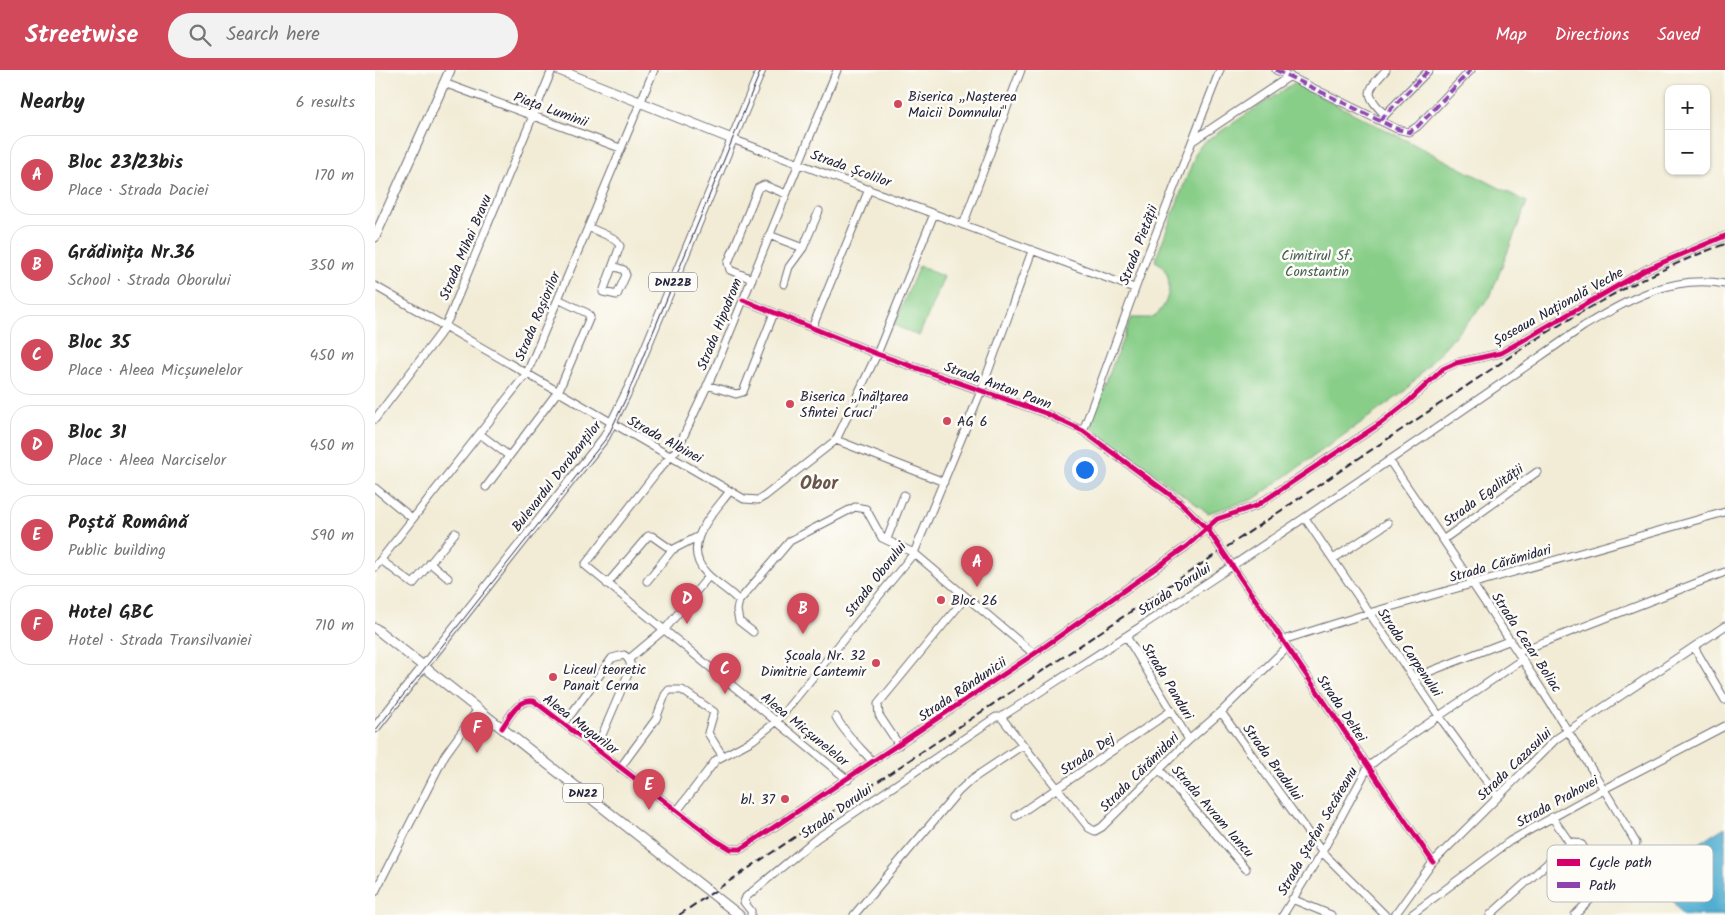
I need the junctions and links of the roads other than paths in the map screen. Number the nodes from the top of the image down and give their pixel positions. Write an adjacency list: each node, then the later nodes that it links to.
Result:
1 (450, 70): 14 (main road)
2 (552, 70): 16 (street, Strada Mihai Bravu)
3 (559, 70): 15 (main road, Strada Școlilor)
4 (654, 70): 15 (street, Strada Roșiorilor)
5 (761, 70): 18 (main road, Bulevardul Dorobanților / DN22B)
6 (837, 70): 21 (street, Strada Hipodrom)
7 (1021, 70): 26 (street)
8 (1220, 70): 19 (street, Strada Pietății)
9 (1279, 70): 13 (street)
10 (1386, 70): 17 (street)
11 (1429, 70): 17 (street)
12 (1471, 70): 17 (street)
13 (1290, 76): 17 (street); 19 (street)
14 (444, 83): 16 (street, Piața Luminii); 30 (main road)
15 (642, 102): 18 (main road, Strada Școlilor); 20 (street, Strada Roșiorilor)
16 (535, 116): 20 (street, Piața Luminii); 42 (street, Strada Mihai Bravu)
17 (1383, 118)
18 (732, 139): 21 (street, Strada Școlilor); 50 (main road, Bulevardul Dorobanților / DN22B)
19 (1193, 140): 38 (street, Strada Pietății)
20 (620, 148): 27 (street, Strada Roșiorilor)
21 (799, 163): 22 (street, Strada Școlilor); 23 (street, Strada Hipodrom)
22 (869, 189): 25 (street, Strada Școlilor); 43 (street)
23 (786, 194): 28 (street, Strada Hipodrom); 34 (street)
24 (819, 211): 31 (street)
25 (933, 214): 26 (street, Strada Școlilor); 44 (street)
26 (963, 225): 32 (street, Strada Școlilor)
27 (588, 227): 33 (street); 39 (street, Strada Roșiorilor)
28 (769, 235): 31 (street); 34 (street, Strada Hipodrom)
29 (1725, 236): 67 (street, Șoseaua Națională Veche)
30 (375, 237)
31 (803, 248): 35 (street)
32 (1032, 251): 38 (street, Strada Școlilor); 48 (street, Strada Oborului)
33 (613, 266)
34 (751, 279): 40 (street, Strada Hipodrom)
35 (784, 284)
36 (1725, 284): 56 (street, Strada Dorului)
37 (375, 286): 42 (street, Strada Albinei)
38 (1135, 288): 51 (street, Strada Pietății)
39 (558, 299): 45 (street, Strada Roșiorilor); 47 (street)
40 (743, 300): 41 (street, Strada Anton Pann); 46 (street, Strada Hipodrom)
41 (774, 313): 43 (street, Strada Anton Pann); 46 (street)
42 (444, 327): 45 (street, Strada Albinei); 49 (street, Strada Mihai Bravu)
43 (811, 328): 44 (street, Strada Anton Pann)
44 (877, 354): 48 (street, Strada Anton Pann); 53 (street)
45 (527, 373): 47 (street, Strada Albinei); 52 (street, Strada Roșiorilor)
46 (707, 385): 54 (street, Strada Hipodrom)
47 (559, 390): 50 (street, Strada Albinei); 55 (street)
48 (981, 391): 51 (street, Strada Anton Pann); 58 (street, Strada Oborului)
49 (375, 419)
50 (613, 424): 54 (street, Strada Albinei); 102 (main road, Bulevardul Dorobanților / DN22B)
51 (1083, 431): 67 (street, Strada Anton Pann)
52 (480, 434): 55 (street); 64 (street, Strada Roșiorilor)
53 (836, 440): 58 (street); 61 (street, Strada Albinei)
54 (671, 455): 61 (street, Strada Albinei); 77 (street, Strada Hipodrom)
55 (509, 456): 59 (street)
56 (1389, 460): 65 (street, Strada Dorului); 71 (street, Strada Cezar Boliac)
57 (1537, 472): 71 (street, Strada Egalității)
58 (944, 482): 73 (street, Strada Oborului)
59 (486, 487)
60 (375, 488): 64 (street)
61 (730, 491): 69 (street)
62 (904, 495): 70 (street)
63 (1725, 512): 85 (street, Strada Cărămidari)
64 (412, 518): 75 (street, Strada Roșiorilor)
65 (1305, 518): 74 (street, Strada Carpenului); 78 (street, Strada Dorului)
66 (1388, 523): 74 (street)
67 (1208, 530): 78 (street, Strada Anton Pann); 99 (street, Strada Rândunicii)
68 (455, 533): 76 (street)
69 (697, 537): 72 (street); 81 (street)
70 (887, 539): 73 (street); 87 (street)
71 (1444, 539): 85 (street, Strada Cezar Boliac)
72 (672, 550): 83 (street); 84 (street)
73 (914, 553): 86 (street); 111 (street, Strada Oborului)
74 (1333, 559): 88 (street, Strada Carpenului)
75 (381, 560): 76 (street); 79 (street, Strada Roșiorilor)
76 (431, 563): 82 (street)
77 (585, 565): 84 (street, Aleea Micșunelelor)
78 (1232, 566): 93 (street, Strada Dorului); 94 (street, Strada Deltei)
79 (375, 567)
80 (1725, 572): 98 (street)
81 (709, 576): 87 (street); 91 (street)
82 (448, 578)
83 (647, 581)
84 (607, 584): 91 (street, Aleea Micșunelelor)
85 (1475, 584): 88 (street, Strada Cărămidari); 95 (street, Strada Cezar Boliac)
86 (966, 597): 99 (street); 118 (street)
87 (739, 601): 92 (street)
88 (1369, 614): 94 (street, Strada Cărămidari); 103 (street, Strada Carpenului)
89 (1725, 626): 97 (street, Strada Cazasului)
90 (375, 628): 102 (main road, DN22)
91 (664, 630): 100 (street); 111 (street, Aleea Micșunelelor)
92 (753, 632)
93 (1126, 636): 106 (street, Strada Panduri); 110 (street, Strada Dorului)
94 (1283, 640): 96 (street, Strada Deltei)
95 (1511, 640): 98 (street, Strada Cezar Boliac); 103 (street)
96 (1287, 647): 107 (street, Strada Cărămidari); 123 (street, Strada Deltei)
97 (1694, 647): 104 (street); 116 (street, Strada Cazasului)
98 (1518, 652): 101 (street, Strada Cezar Boliac)
99 (1035, 654): 118 (street, Strada Rândunicii)
100 (629, 659): 112 (street); 120 (street)
101 (1523, 659): 108 (street, Strada Ștefan Secăreanu); 116 (street, Strada Cezar Boliac)
102 (423, 667): 105 (main road, DN22); 114 (main road, Bulevardul Dorobanților / DN22B)
103 (1413, 678): 108 (street, Strada Carpenului)
104 (1724, 696)
105 (478, 709): 115 (main road, DN22); 141 (street)
106 (1171, 711): 117 (street, Strada Panduri); 127 (street, Strada Dej)
107 (1221, 712): 117 (street, Strada Cărămidari); 137 (street, Strada Bradului)
108 (1439, 716): 123 (street, Strada Ștefan Secăreanu); 129 (street, Strada Carpenului)
109 (836, 717): 122 (street)
110 (1001, 717): 119 (street); 146 (street, Strada Dorului)
111 (777, 721): 121 (street, Strada Oborului); 126 (street, Aleea Micșunelelor)
112 (564, 724): 115 (street, Aleea Mugurilor); 120 (street, Aleea Mugurilor)
113 (1725, 726): 128 (street, Strada Prahovei)
114 (375, 728)
115 (502, 728): 145 (main road, DN22)
116 (1569, 729): 128 (street, Strada Cezar Boliac); 129 (street, Strada Cazasului)
117 (1189, 740): 125 (street, Strada Cărămidari)
118 (899, 745): 122 (street, Strada Rândunicii)
119 (1023, 745): 127 (street); 147 (street)
120 (596, 749): 124 (street, Aleea Mugurilor)
121 (722, 756): 124 (street); 130 (street, Strada Oborului)
122 (873, 762): 126 (street, Strada Rândunicii)
123 (1368, 767): 137 (street, Strada Ștefan Secăreanu); 138 (street, Strada Deltei)
124 (621, 768): 130 (street, Aleea Mugurilor)
125 (1160, 770): 127 (street, Strada Cărămidari); 140 (street, Strada Avram Iancu)
126 (848, 780): 134 (street, Strada Rândunicii)
127 (1058, 789): 131 (street, Strada Dej)
128 (1604, 789): 132 (street, Strada Prahovei); 136 (street, Strada Cezar Boliac)
129 (1498, 797): 138 (street, Strada Cazasului)
130 (677, 811): 134 (street, Aleea Mugurilor)
131 (1016, 816)
132 (1552, 817): 133 (street); 151 (street, Strada Prahovei)
133 (1570, 843): 135 (street)
134 (722, 845)
135 (1582, 845)
136 (1636, 845)
137 (1322, 852): 142 (street, Strada Ștefan Secăreanu); 150 (street, Strada Bradului)
138 (1433, 862): 144 (street, Strada Cazasului)
139 (1547, 864): 152 (street)
140 (1246, 869)
141 (375, 892)
142 (1292, 899): 148 (street, Strada Ștefan Secăreanu); 149 (street)
143 (1587, 902): 153 (street)
144 (1397, 914)
145 (739, 915)
146 (751, 915)
147 (854, 915)
148 (1283, 915)
149 (1331, 915)
150 (1385, 915)
151 (1411, 915)
152 (1490, 915)
153 (1575, 915)

